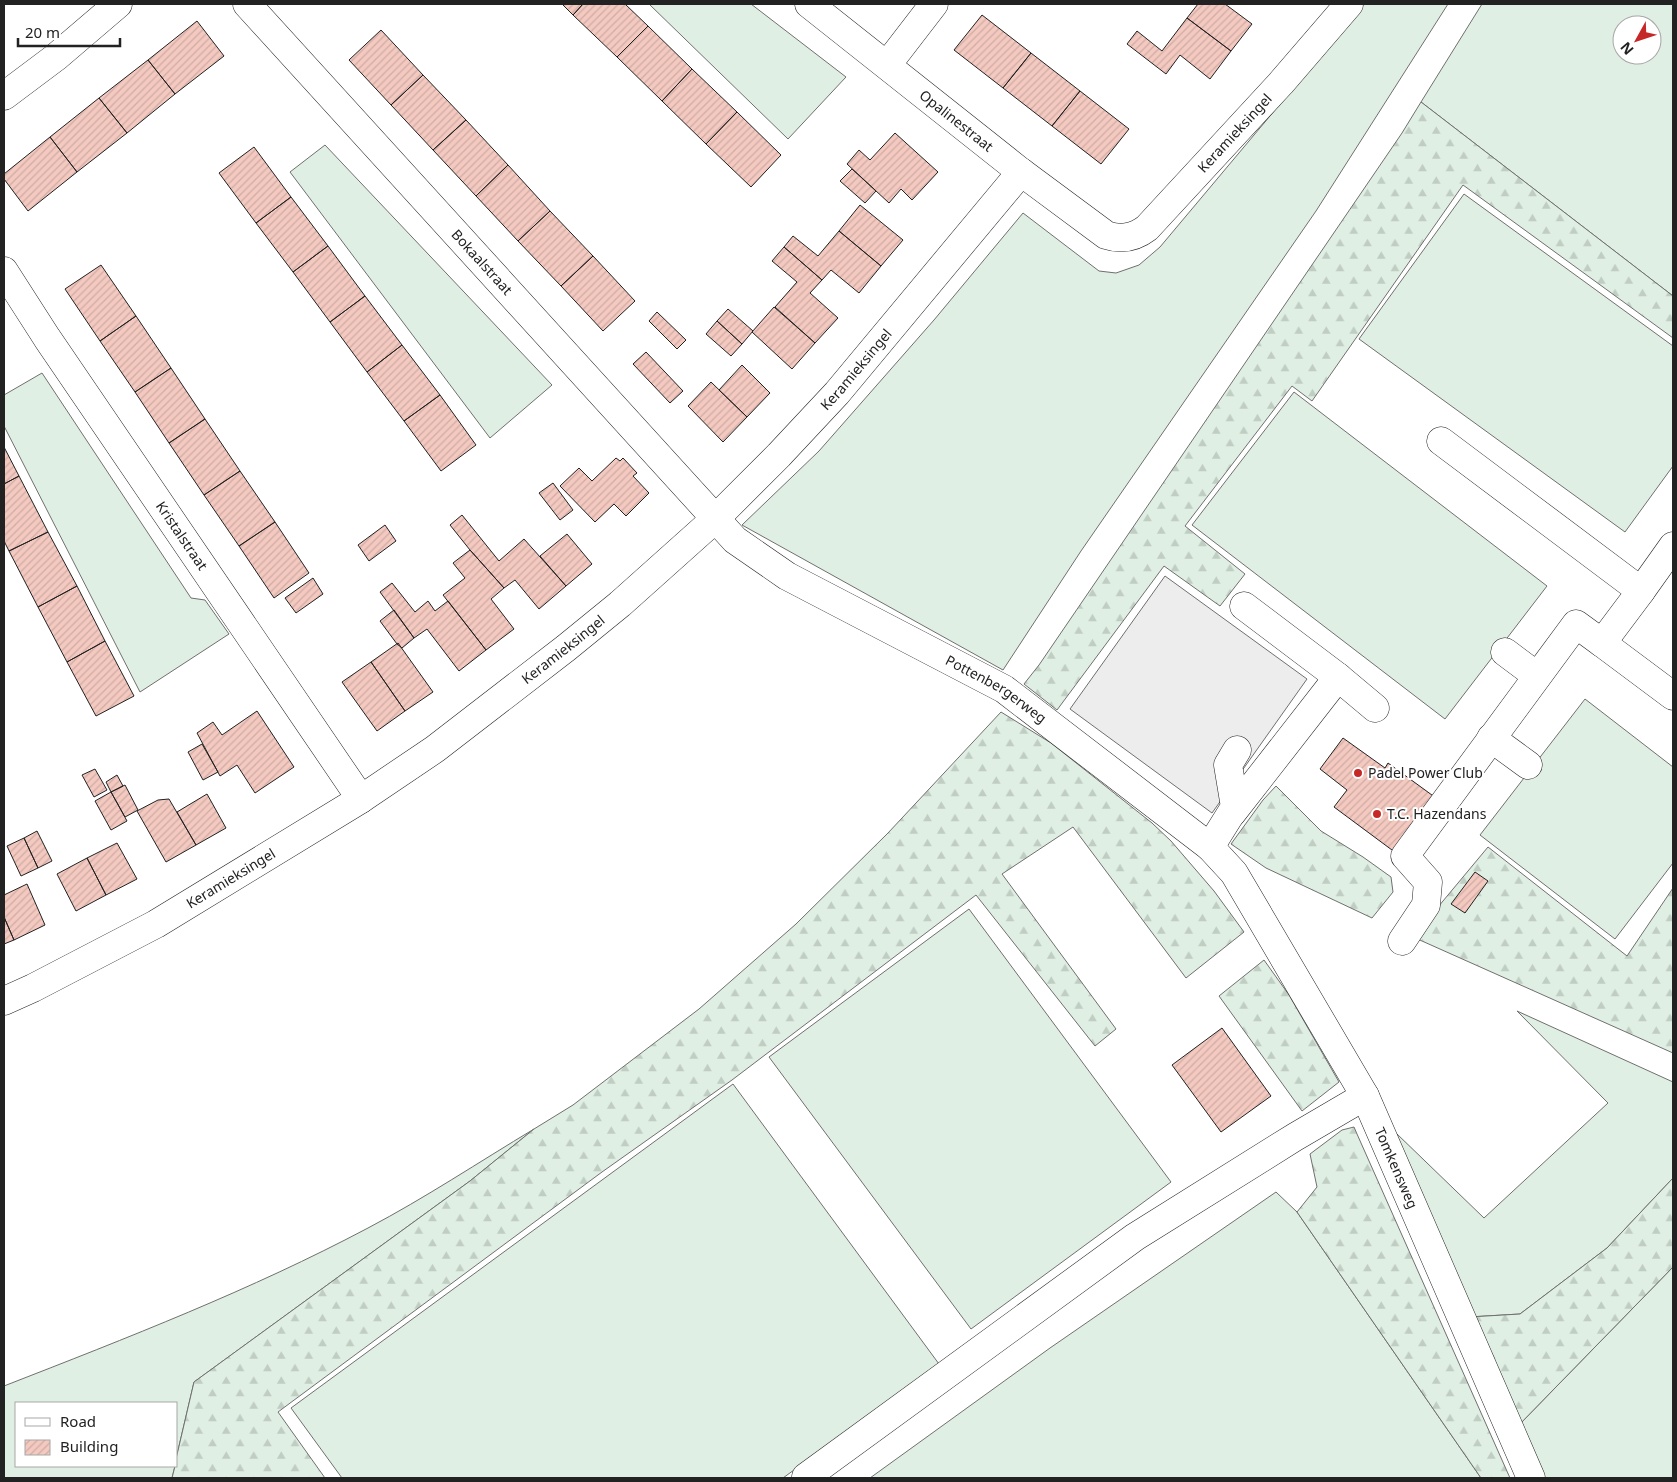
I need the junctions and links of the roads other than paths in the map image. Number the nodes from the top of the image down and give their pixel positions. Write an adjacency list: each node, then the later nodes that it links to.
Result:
1 (118, 4): 7 (street)
2 (247, 4): 12 (street, Bokaalstraat)
3 (809, 4): 6 (street, Opalinestraat)
4 (934, 4): 6 (street)
5 (1349, 4): 9 (street, Keramieksingel)
6 (887, 65): 8 (street, Opalinestraat)
7 (4, 96)
8 (1021, 172): 9 (street, Opalinestraat); 12 (street, Keramieksingel)
9 (1106, 235)
10 (4, 271): 26 (street, Kristalstraat)
11 (1441, 441): 15 (street)
12 (715, 520): 13 (street, Bokaalstraat); 26 (street, Keramieksingel)
13 (735, 540): 28 (street, Pottenbergerweg)
14 (1673, 546): 15 (street)
15 (1641, 591): 17 (street)
16 (1244, 606): 20 (street)
17 (1602, 642): 19 (street); 21 (street)
18 (1505, 652): 19 (street)
19 (1537, 676): 23 (street)
20 (1338, 677): 22 (street); 27 (street)
21 (1673, 696)
22 (1375, 708)
23 (1492, 738): 25 (street); 30 (street)
24 (1236, 750): 27 (street)
25 (1528, 765)
26 (361, 799): 31 (street, Keramieksingel)
27 (1232, 813): 28 (street)
28 (1210, 847): 29 (street, Pottenbergerweg)
29 (1234, 873): 32 (street, Tomkensweg)
30 (1402, 941)
31 (4, 1001)
32 (1365, 1096): 33 (street); 34 (street, Tomkensweg)
33 (806, 1478)
34 (1531, 1478)

